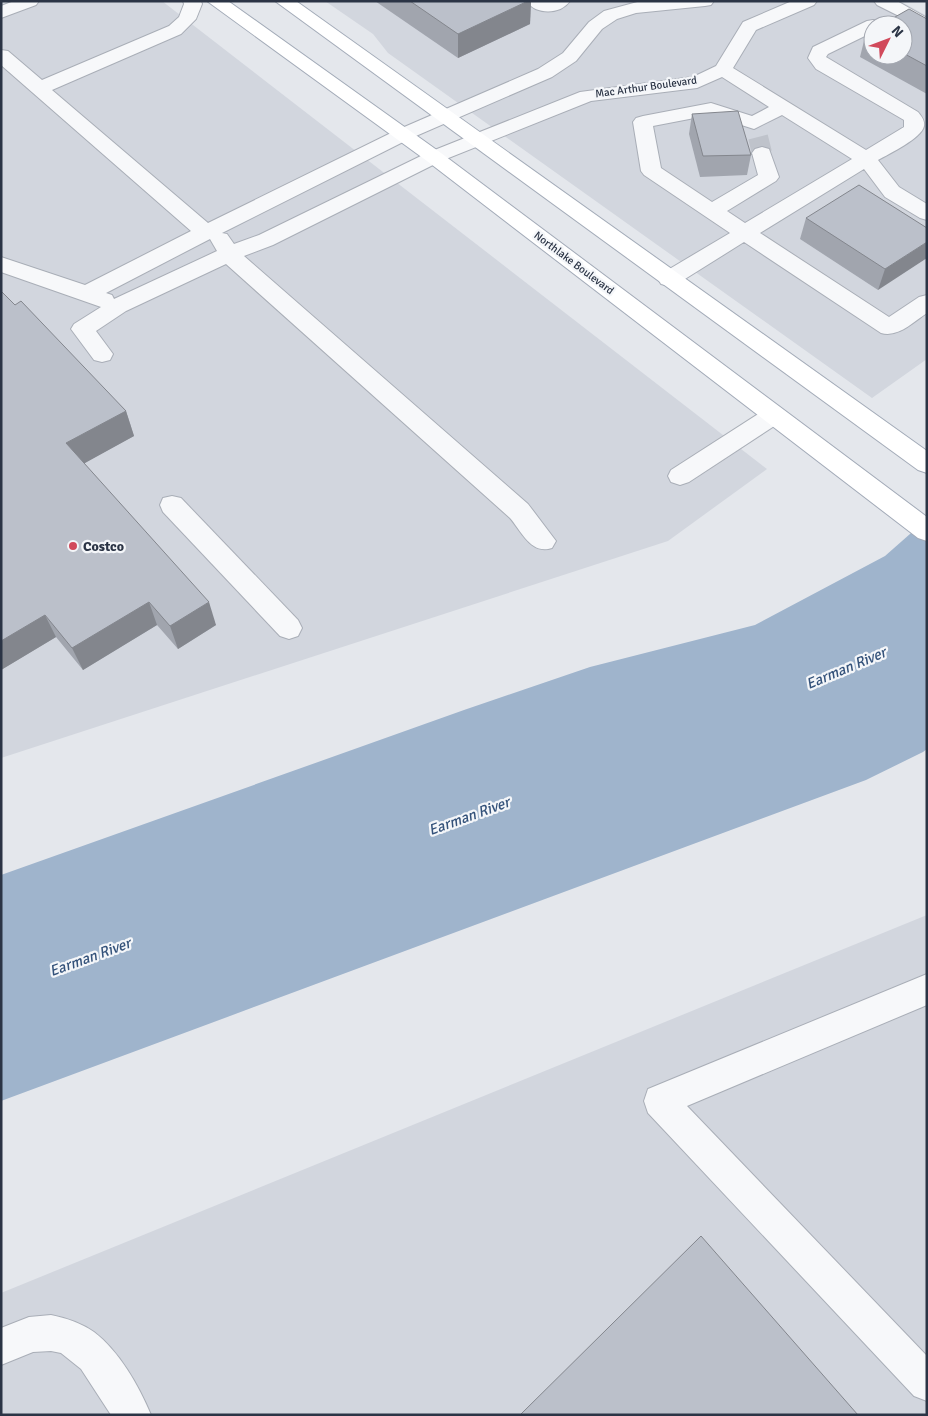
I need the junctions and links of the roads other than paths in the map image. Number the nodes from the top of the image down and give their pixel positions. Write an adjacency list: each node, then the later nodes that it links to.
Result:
1 (30, 1): 11 (street)
2 (192, 1): 18 (street)
3 (216, 1): 21 (main road, Northlake Boulevard)
4 (284, 1): 20 (main road)
5 (535, 1): 6 (street)
6 (561, 1)
7 (705, 1): 20 (street)
8 (808, 1): 17 (street)
9 (883, 1): 12 (street)
10 (927, 4): 12 (street)
11 (1, 13)
12 (905, 13): 13 (street); 14 (street)
13 (900, 15)
14 (927, 25)
15 (863, 30): 25 (street)
16 (1, 55): 18 (street)
17 (723, 70): 19 (street); 23 (street, Mac Arthur Boulevard)
18 (40, 88): 29 (street)
19 (782, 107): 22 (street); 25 (street)
20 (444, 116): 21 (street); 23 (main road)
21 (403, 135): 24 (main road, Northlake Boulevard); 28 (street)
22 (758, 138): 26 (street); 26 (street)
23 (478, 140): 24 (street, Mac Arthur Boulevard); 33 (main road)
24 (434, 157): 31 (street, Mac Arthur Boulevard); 38 (main road, Northlake Boulevard)
25 (866, 159): 27 (street); 30 (street)
26 (712, 211): 30 (street)
27 (927, 214)
28 (238, 216): 29 (street); 31 (street)
29 (205, 232): 34 (street)
30 (745, 232): 33 (street); 35 (street)
31 (229, 254): 36 (street, Mac Arthur Boulevard); 43 (street)
32 (1, 264): 34 (street)
33 (669, 279): 39 (main road)
34 (88, 294): 36 (street)
35 (927, 302)
36 (118, 306): 37 (street, Mac Arthur Boulevard)
37 (102, 354)
38 (774, 415): 40 (street); 42 (main road, Northlake Boulevard)
39 (927, 464)
40 (680, 476)
41 (172, 505): 44 (street)
42 (918, 524)
43 (543, 541)
44 (289, 628)
45 (927, 989): 47 (street)
46 (1, 1347): 48 (street)
47 (927, 1383)
48 (132, 1415)

